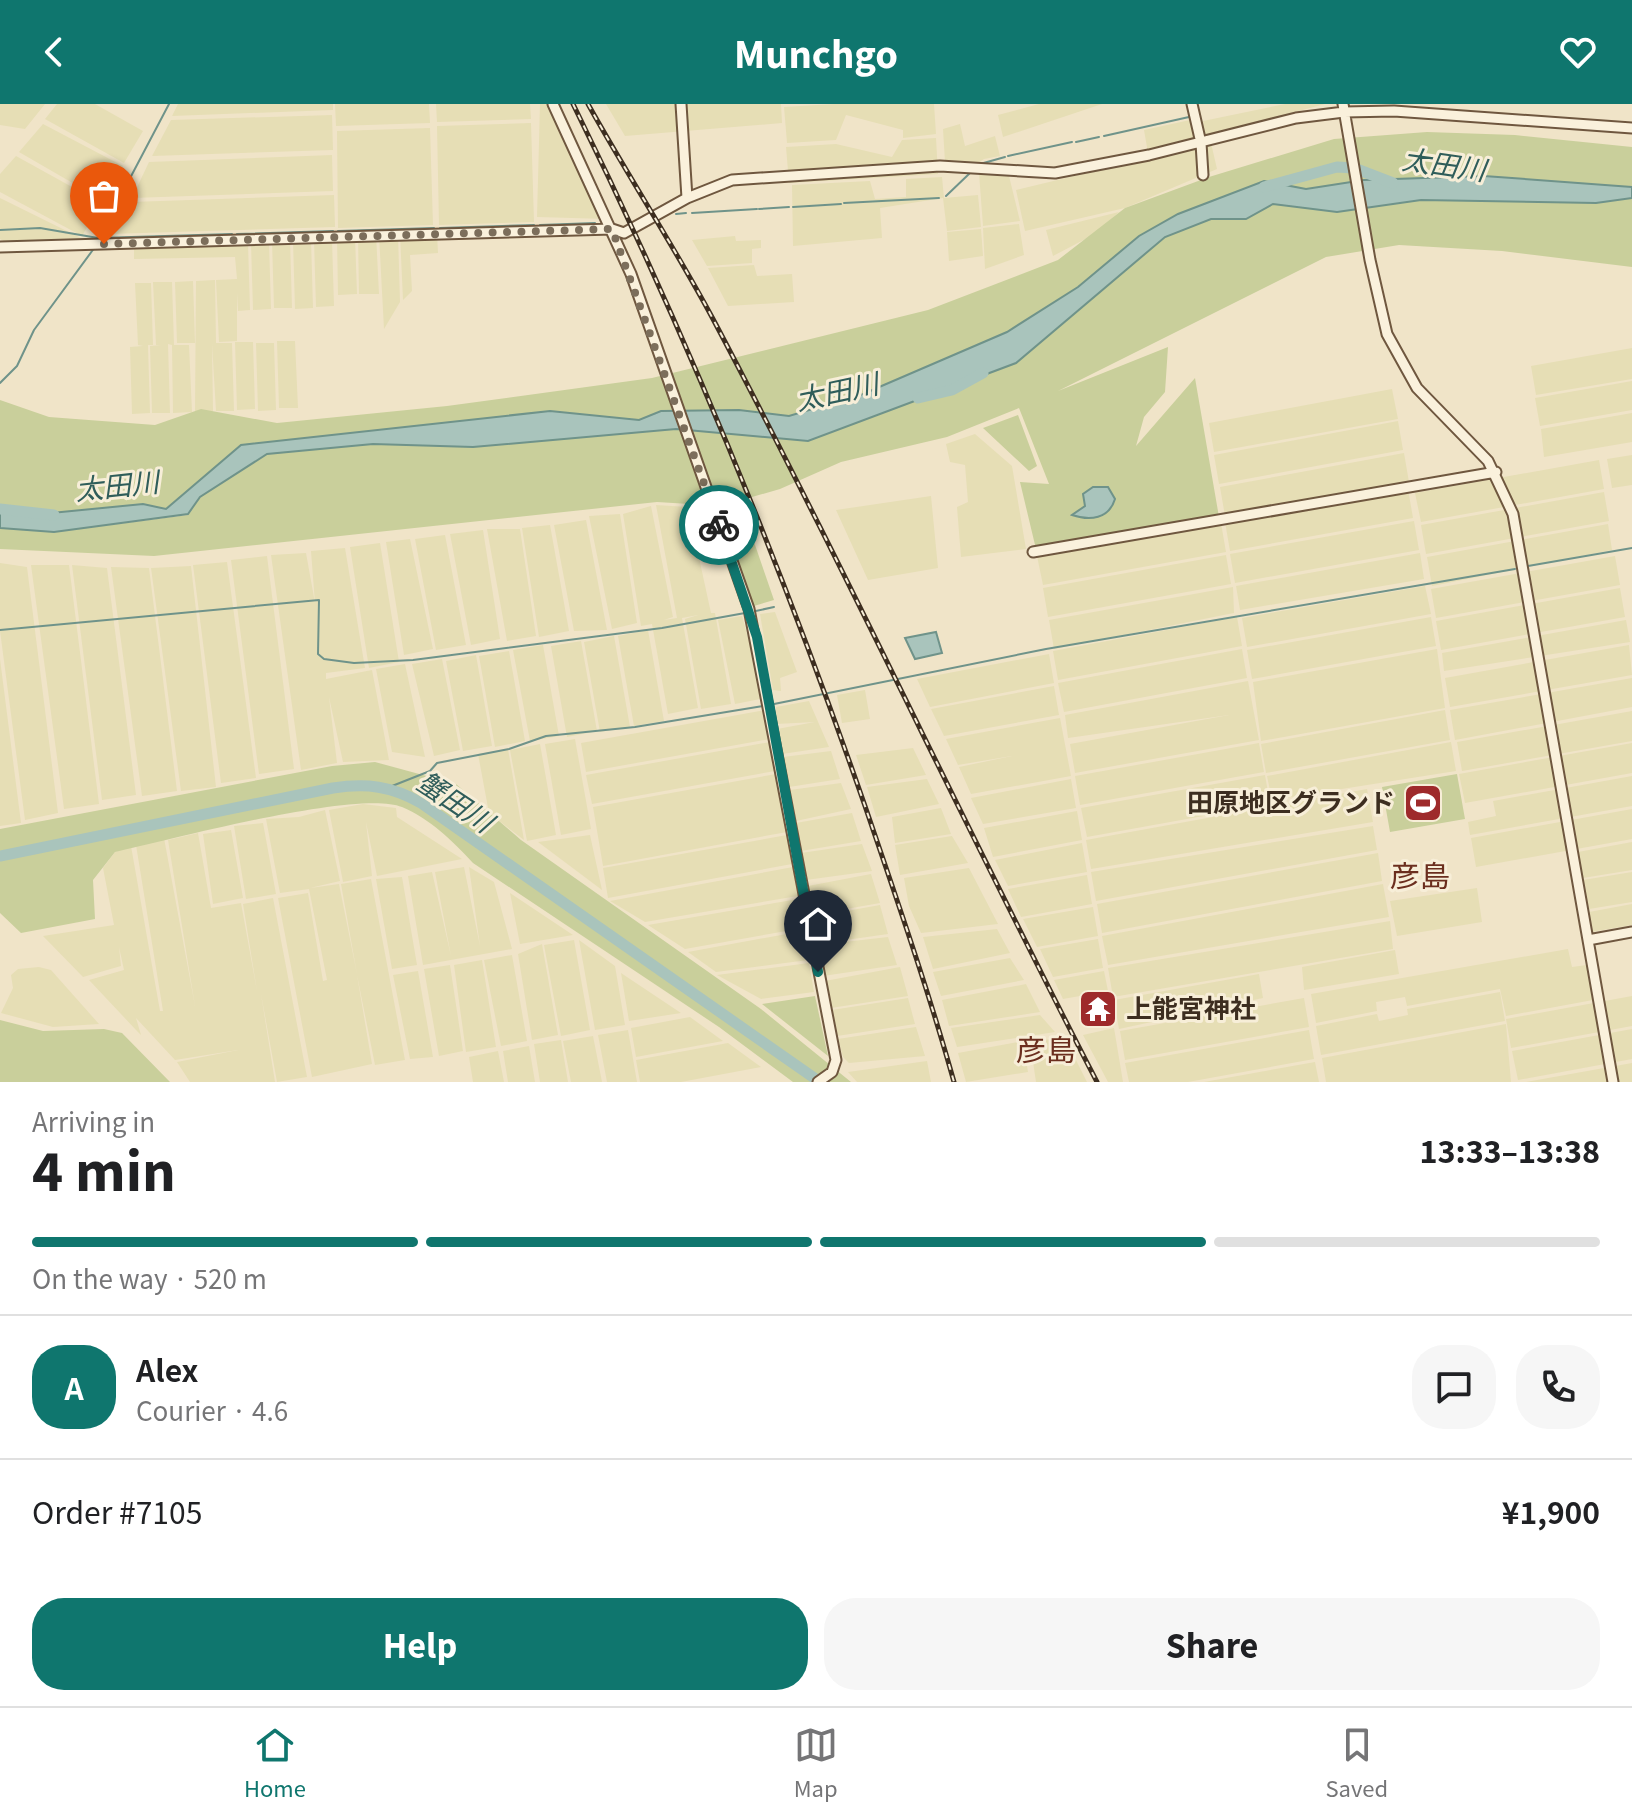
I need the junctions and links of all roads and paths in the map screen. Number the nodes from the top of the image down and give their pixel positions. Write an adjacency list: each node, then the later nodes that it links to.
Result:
1 (553, 104): 9 (street)
2 (681, 104): 8 (street)
3 (1192, 104): 6 (street)
4 (1344, 108): 5 (street); 6 (street); 13 (street)
5 (1632, 128)
6 (1201, 143): 7 (street); 8 (street)
7 (1203, 175)
8 (687, 198): 10 (street)
9 (612, 229): 10 (street); 11 (street); 12 (street)
10 (624, 233): 12 (street)
11 (0, 247)
12 (619, 249): 17 (street)
13 (1496, 472): 14 (street); 16 (street)
14 (1033, 552)
15 (1632, 932): 16 (street)
16 (1588, 940): 18 (street)
17 (818, 1082)
18 (1613, 1082)

